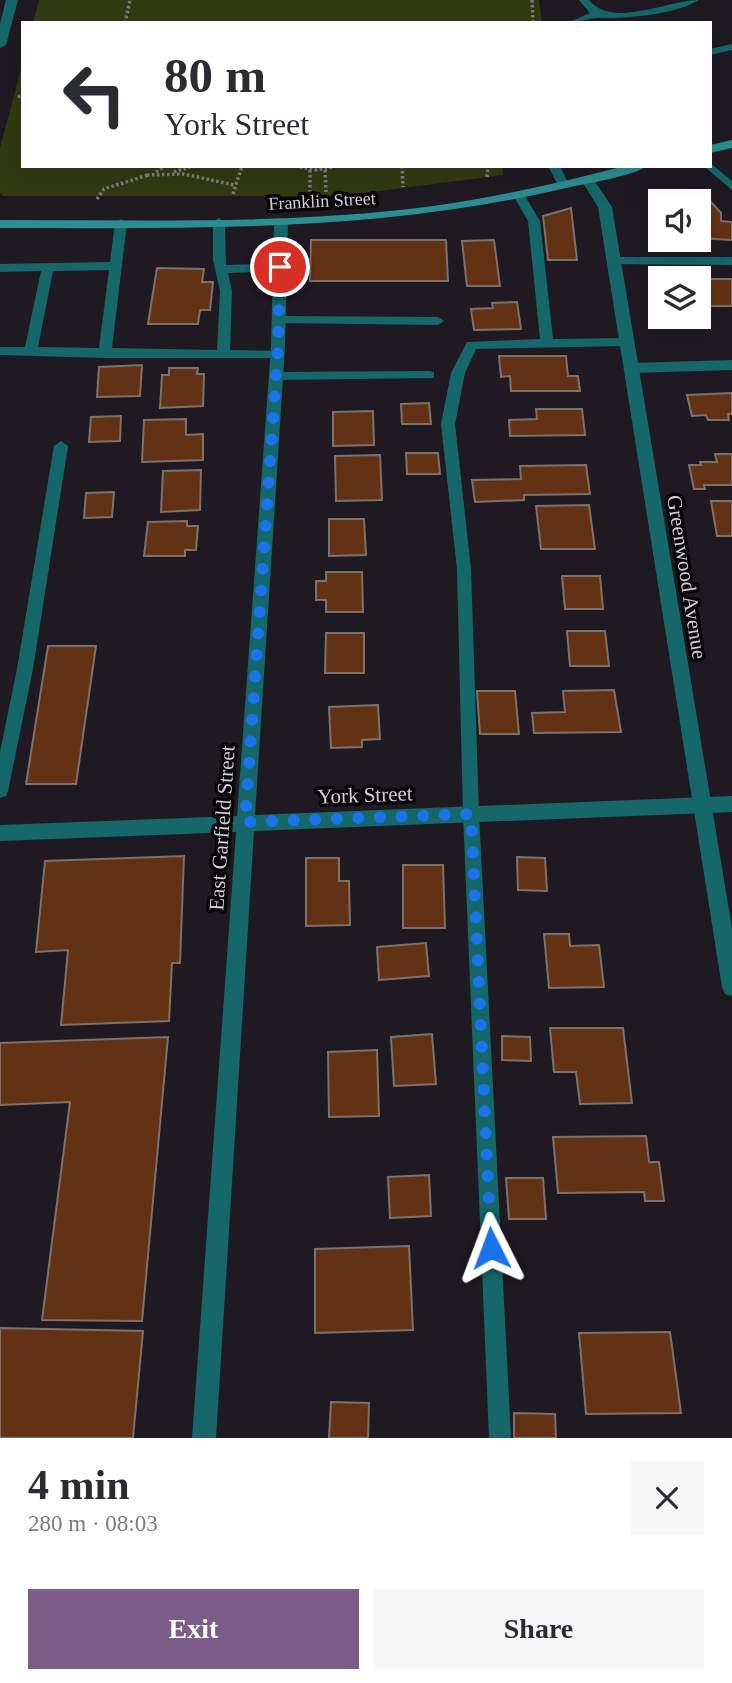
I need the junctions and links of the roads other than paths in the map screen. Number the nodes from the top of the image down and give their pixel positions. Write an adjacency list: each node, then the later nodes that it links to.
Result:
1 (12, 0): 6 (street)
2 (583, 0): 4 (lane)
3 (694, 0): 4 (lane)
4 (596, 14): 5 (lane)
5 (577, 21)
6 (0, 45)
7 (732, 47): 8 (lane)
8 (712, 52)
9 (732, 144): 10 (main road)
10 (712, 149)
11 (555, 168): 15 (lane)
12 (633, 168): 14 (main road, Franklin Street)
13 (712, 168): 16 (lane)
14 (587, 180): 15 (main road, Franklin Street); 22 (street, Greenwood Avenue)
15 (563, 185): 17 (main road, Franklin Street)
16 (732, 187)
17 (519, 195): 19 (main road, Franklin Street); 32 (lane)
18 (219, 222): 19 (main road, Franklin Street); 20 (main road, Franklin Street); 28 (lane)
19 (281, 222): 26 (street, East Garfield Street)
20 (121, 223): 21 (main road, Franklin Street); 24 (lane)
21 (0, 224)
22 (614, 261): 23 (lane); 31 (street, Greenwood Avenue)
23 (732, 261)
24 (115, 266): 25 (lane); 35 (lane)
25 (48, 267): 27 (lane); 34 (lane)
26 (280, 267): 28 (lane); 29 (street, East Garfield Street)
27 (0, 268)
28 (221, 269): 36 (lane)
29 (279, 320): 30 (lane); 37 (street, East Garfield Street)
30 (438, 321)
31 (626, 342): 32 (lane); 39 (street, Greenwood Avenue)
32 (547, 344): 46 (lane)
33 (0, 351): 34 (lane)
34 (31, 351): 35 (lane)
35 (105, 354): 36 (lane)
36 (223, 354): 37 (lane)
37 (277, 355): 41 (street, East Garfield Street)
38 (732, 365): 39 (street)
39 (631, 368): 44 (street, Greenwood Avenue)
40 (429, 375): 41 (lane)
41 (276, 376): 47 (street, East Garfield Street)
42 (61, 446): 43 (lane)
43 (0, 791)
44 (704, 804): 45 (street, York Street); 46 (street, York Street); 49 (street, Greenwood Avenue)
45 (732, 804)
46 (471, 814): 47 (street, York Street); 51 (lane)
47 (245, 822): 48 (street, York Street); 50 (street, East Garfield Street)
48 (0, 833)
49 (732, 987)
50 (204, 1438)
51 (500, 1438)

